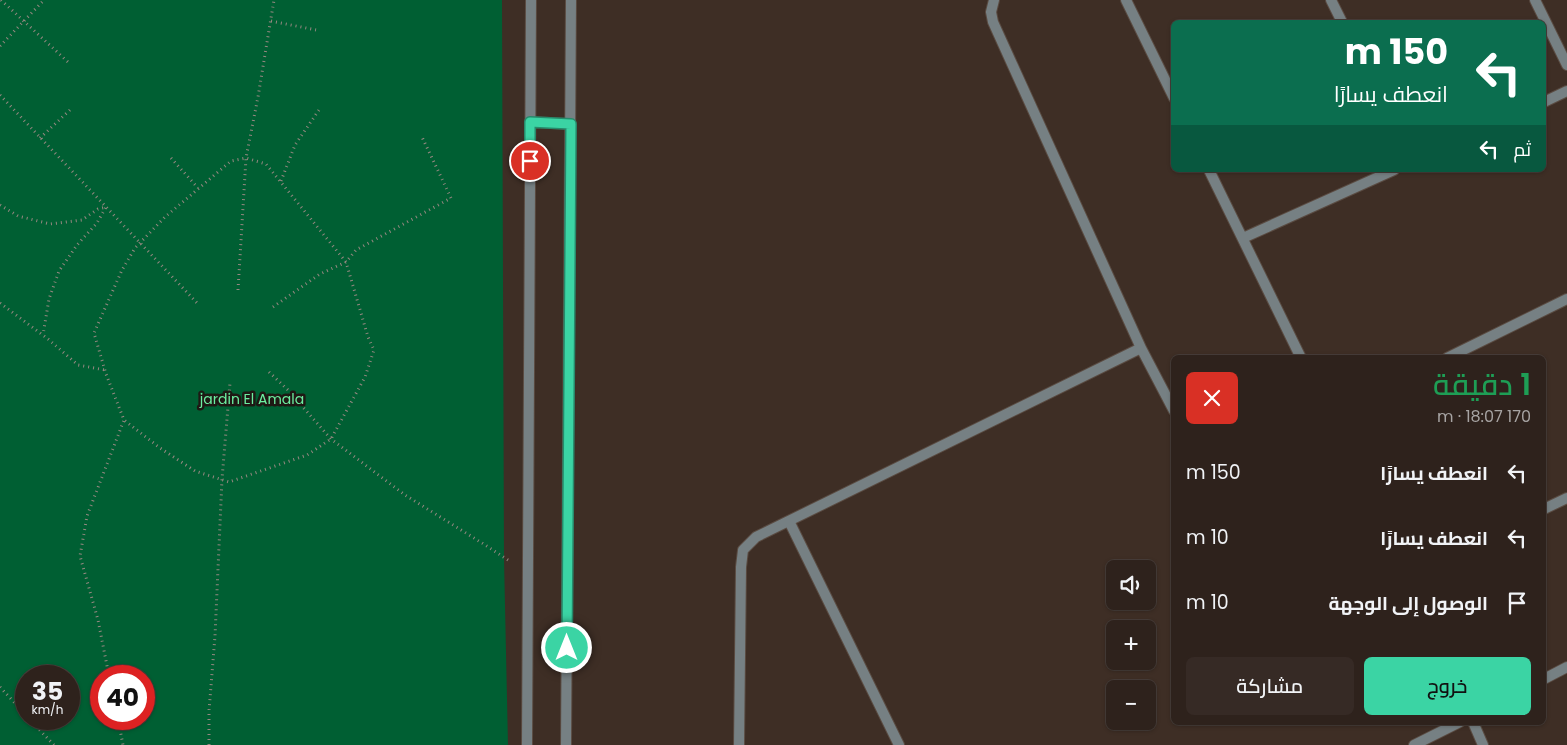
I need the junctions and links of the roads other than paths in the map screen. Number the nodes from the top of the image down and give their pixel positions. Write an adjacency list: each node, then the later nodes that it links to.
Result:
1 (531, 0): 14 (street)
2 (571, 0): 15 (street)
3 (994, 0): 20 (street)
4 (1126, 0): 12 (street)
5 (1332, 0): 7 (street)
6 (1535, 0): 8 (street)
7 (1341, 20)
8 (1545, 20)
9 (1546, 23): 10 (street)
10 (1567, 66)
11 (1567, 91): 13 (street)
12 (1171, 92)
13 (1546, 101)
14 (530, 122): 15 (street); 31 (street)
15 (571, 124): 32 (street)
16 (1210, 172): 18 (street)
17 (1390, 172): 18 (street)
18 (1243, 238): 21 (street)
19 (1567, 299): 22 (street)
20 (1141, 348): 23 (street); 26 (street)
21 (1299, 355)
22 (1453, 355)
23 (1171, 405)
24 (1567, 498): 25 (street)
25 (1546, 508)
26 (789, 521): 33 (street); 34 (street)
27 (1567, 667): 28 (street)
28 (1546, 678)
29 (1454, 725): 35 (street)
30 (1474, 725): 36 (street)
31 (527, 745)
32 (566, 745)
33 (739, 745)
34 (899, 745)
35 (1414, 745)
36 (1483, 745)

